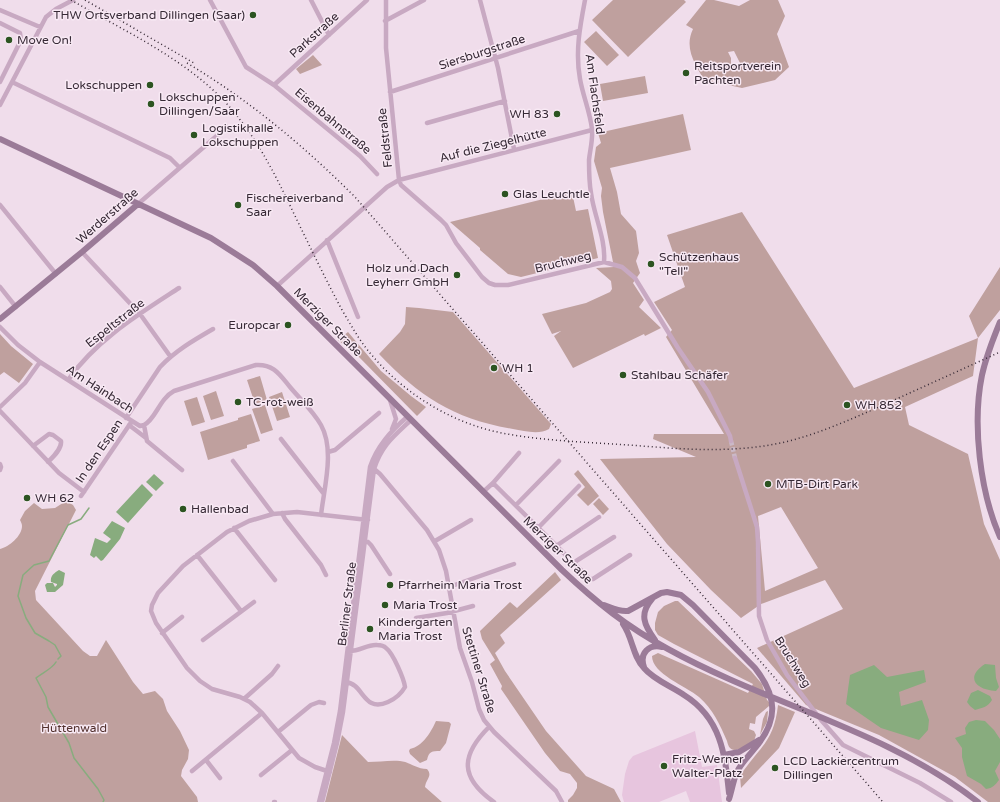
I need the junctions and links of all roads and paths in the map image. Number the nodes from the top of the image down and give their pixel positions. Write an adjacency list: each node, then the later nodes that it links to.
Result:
1 (73, 0): 12 (street)
2 (210, 0): 18 (street, Eisenbahnstraße)
3 (311, 0): 14 (street)
4 (367, 0): 14 (street, Parkstraße)
5 (386, 0): 10 (street, Feldstraße)
6 (424, 0): 10 (street)
7 (480, 0): 15 (street)
8 (585, 0): 13 (street, Am Flachsfeld)
9 (0, 10): 12 (street)
10 (385, 21): 19 (street, Feldstraße)
11 (0, 23): 16 (street)
12 (40, 27): 17 (street)
13 (579, 31): 15 (street, Siersburgstraße); 24 (street, Am Flachsfeld)
14 (328, 35): 18 (street, Parkstraße)
15 (496, 58): 19 (street, Siersburgstraße); 20 (street)
16 (0, 82)
17 (12, 82): 21 (street); 27 (street)
18 (274, 85): 28 (street, Eisenbahnstraße)
19 (390, 92): 29 (street, Feldstraße)
20 (505, 101): 22 (street); 26 (street)
21 (0, 105)
22 (427, 123)
23 (227, 127): 27 (street, Werderstraße)
24 (592, 130): 26 (street, Auf die Ziegelhütte); 34 (street, Am Flachsfeld)
25 (0, 139): 30 (main road, Merziger Straße)
26 (514, 149): 29 (street, Auf die Ziegelhütte)
27 (179, 167): 30 (street, Werderstraße)
28 (377, 174)
29 (399, 180): 32 (street, Feldstraße); 34 (street, Bruchweg)
30 (138, 204): 33 (main road, Werderstraße); 37 (main road, Merziger Straße)
31 (0, 205): 35 (street)
32 (327, 240): 37 (street, Feldstraße); 41 (street)
33 (82, 252): 35 (main road, Werderstraße); 40 (street)
34 (604, 262): 60 (street, Bruchweg)
35 (56, 274): 39 (main road, Werderstraße)
36 (0, 286): 39 (street)
37 (277, 286): 49 (main road, Merziger Straße)
38 (180, 288): 40 (street, Espeltstraße)
39 (16, 306): 42 (main road, Werderstraße)
40 (140, 314): 46 (street); 48 (street, Espeltstraße)
41 (358, 317)
42 (0, 319)
43 (1000, 322): 86 (main road)
44 (0, 327): 47 (street, Am Hainbach)
45 (213, 329): 46 (street)
46 (170, 356): 53 (street)
47 (40, 362): 48 (street, Am Hainbach); 50 (street)
48 (68, 380): 53 (street, Am Hainbach)
49 (389, 399): 54 (main road, Merziger Straße); 57 (street)
50 (0, 407)
51 (0, 411): 61 (street, In den Espen)
52 (378, 413): 62 (street)
53 (126, 418): 55 (street, Am Hainbach)
54 (409, 418): 57 (street, Berliner Straße); 69 (street, Berliner Straße); 74 (main road, Merziger Straße)
55 (130, 423): 56 (street, Am Hainbach); 58 (street); 67 (street, In den Espen)
56 (144, 425): 58 (street); 62 (street)
57 (392, 431): 69 (street, Berliner Straße)
58 (146, 438): 71 (street)
59 (281, 439): 75 (street)
60 (731, 441)
61 (33, 446): 67 (street, In den Espen); 67 (street)
62 (328, 452): 75 (street)
63 (519, 453): 72 (street)
64 (735, 458): 134 (street, Bruchweg)
65 (233, 461): 78 (street)
66 (559, 461): 76 (street)
67 (48, 462)
68 (0, 464): 70 (street)
69 (372, 468): 81 (street, Berliner Straße); 88 (street, Stettiner Straße)
70 (0, 470)
71 (182, 470)
72 (493, 483): 74 (street); 76 (street)
73 (578, 486): 84 (street)
74 (483, 492): 99 (main road, Merziger Straße)
75 (324, 494): 79 (street)
76 (516, 505): 84 (street)
77 (282, 512): 78 (street); 79 (street); 95 (street)
78 (273, 514): 83 (street)
79 (321, 515): 81 (street)
80 (599, 518): 89 (street)
81 (366, 520): 87 (street, Berliner Straße)
82 (471, 520): 88 (street)
83 (234, 528): 90 (street); 96 (street)
84 (538, 528): 89 (street)
85 (614, 537): 92 (street)
86 (1000, 537)
87 (364, 541): 94 (street); 111 (street, Berliner Straße)
88 (434, 541): 97 (street, Stettiner Straße)
89 (556, 546): 92 (street)
90 (197, 555): 102 (street); 107 (street)
91 (630, 555): 92 (street)
92 (573, 562)
93 (514, 564): 97 (street)
94 (390, 574)
95 (326, 575)
96 (275, 580)
97 (449, 587): 103 (street, Stettiner Straße)
98 (656, 595): 99 (main road); 109 (main road); 120 (main road)
99 (594, 599): 106 (main road)
100 (254, 602): 102 (street)
101 (473, 606): 103 (street)
102 (241, 611): 108 (street)
103 (453, 611): 105 (street); 118 (street, Stettiner Straße)
104 (182, 617): 107 (street)
105 (416, 618)
106 (620, 620): 109 (main road); 113 (main road)
107 (162, 633): 115 (street)
108 (203, 640)
109 (659, 644): 110 (main road)
110 (668, 649): 113 (main road); 135 (main road)
111 (350, 651): 114 (street, Berliner Straße); 114 (street)
112 (278, 666): 115 (street)
113 (647, 671): 122 (main road)
114 (346, 682): 126 (street, Berliner Straße)
115 (245, 698): 117 (street)
116 (324, 703): 119 (street)
117 (262, 713): 119 (street); 123 (street)
118 (490, 727): 132 (street); 133 (street, Stettiner Straße)
119 (278, 732): 121 (street)
120 (762, 738): 122 (main road); 124 (main road)
121 (292, 750): 126 (street); 127 (street)
122 (724, 757): 124 (main road); 129 (main road)
123 (206, 760): 125 (street); 128 (street)
124 (744, 761): 129 (main road)
125 (192, 771)
126 (328, 772): 130 (street, Berliner Straße); 131 (street, Berliner Straße)
127 (261, 775)
128 (220, 778)
129 (730, 800)
130 (319, 802)
131 (322, 802)
132 (494, 802)
133 (562, 802)
134 (951, 802)
135 (978, 802)

